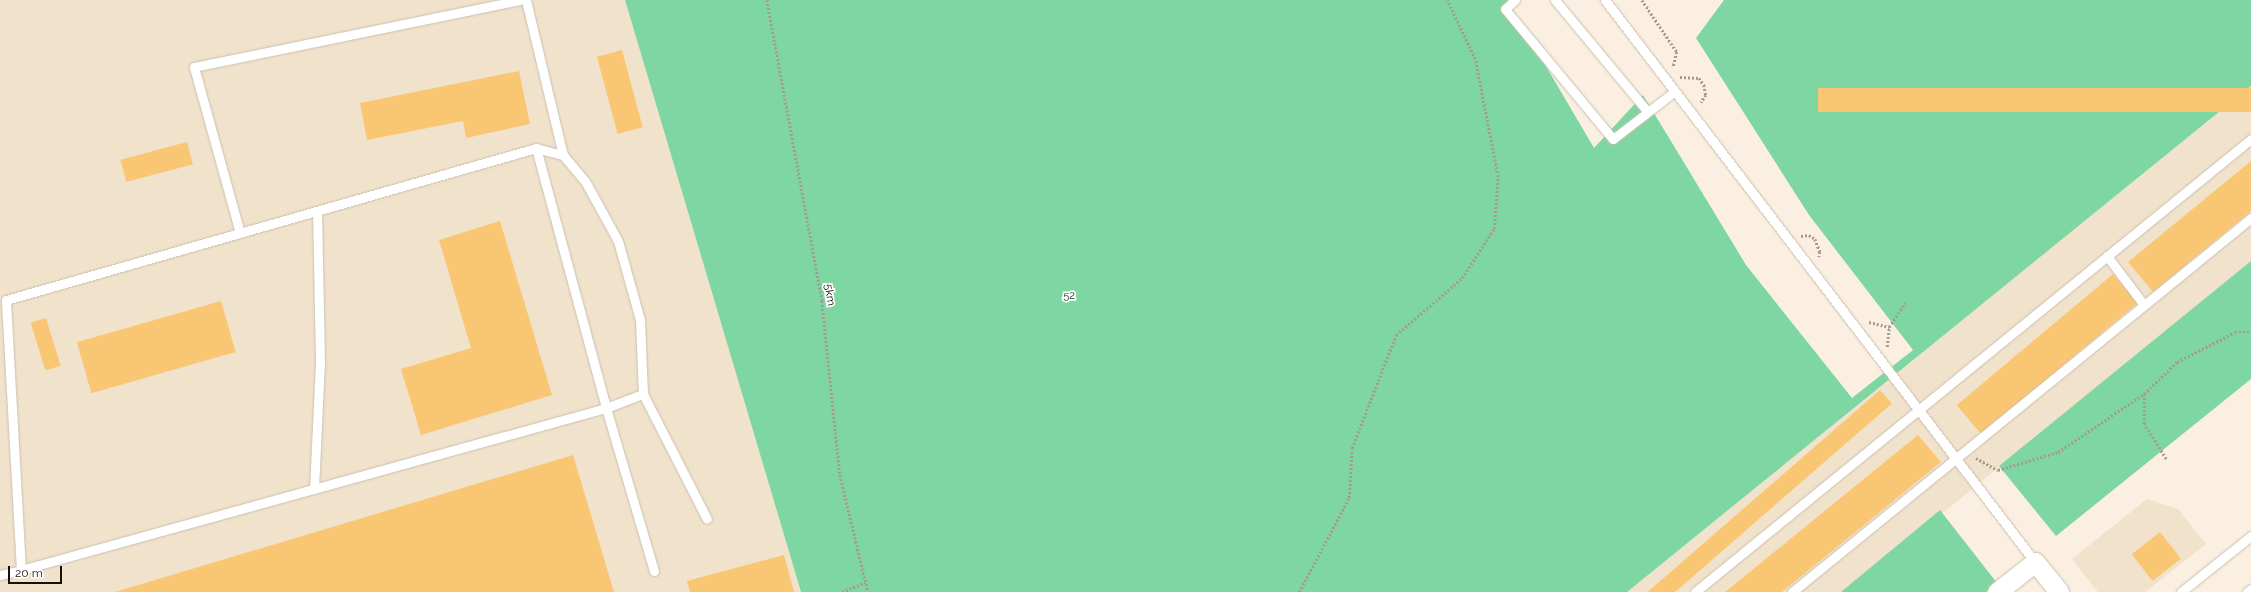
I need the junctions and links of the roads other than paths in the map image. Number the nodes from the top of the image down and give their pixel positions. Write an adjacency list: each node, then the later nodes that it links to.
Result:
1 (520, 0): 15 (lane)
2 (526, 0): 12 (lane)
3 (1501, 0): 7 (lane)
4 (1515, 0): 7 (lane)
5 (1555, 0): 9 (lane)
6 (1606, 0): 8 (lane)
7 (1505, 9): 9 (lane)
8 (1675, 91): 9 (lane); 21 (lane)
9 (1647, 111)
10 (2251, 139): 16 (lane)
11 (536, 148): 12 (lane); 13 (lane); 20 (lane)
12 (563, 155): 19 (lane)
13 (317, 211): 15 (lane); 23 (lane)
14 (2251, 218): 18 (lane)
15 (240, 233): 17 (lane)
16 (2107, 256): 18 (lane); 21 (lane)
17 (3, 301): 27 (lane)
18 (2144, 305): 22 (lane)
19 (643, 394): 20 (lane); 24 (lane)
20 (606, 408): 23 (lane); 28 (lane)
21 (1918, 410): 22 (lane); 31 (lane)
22 (1959, 455): 26 (lane); 32 (lane)
23 (314, 489): 27 (lane)
24 (707, 519)
25 (2251, 536): 35 (lane)
26 (2035, 562): 33 (street); 34 (street)
27 (21, 570): 29 (lane)
28 (654, 571)
29 (0, 575)
30 (2251, 589): 36 (lane)
31 (1695, 592)
32 (1792, 592)
33 (1997, 592)
34 (2059, 592)
35 (2181, 592)
36 (2247, 592)

